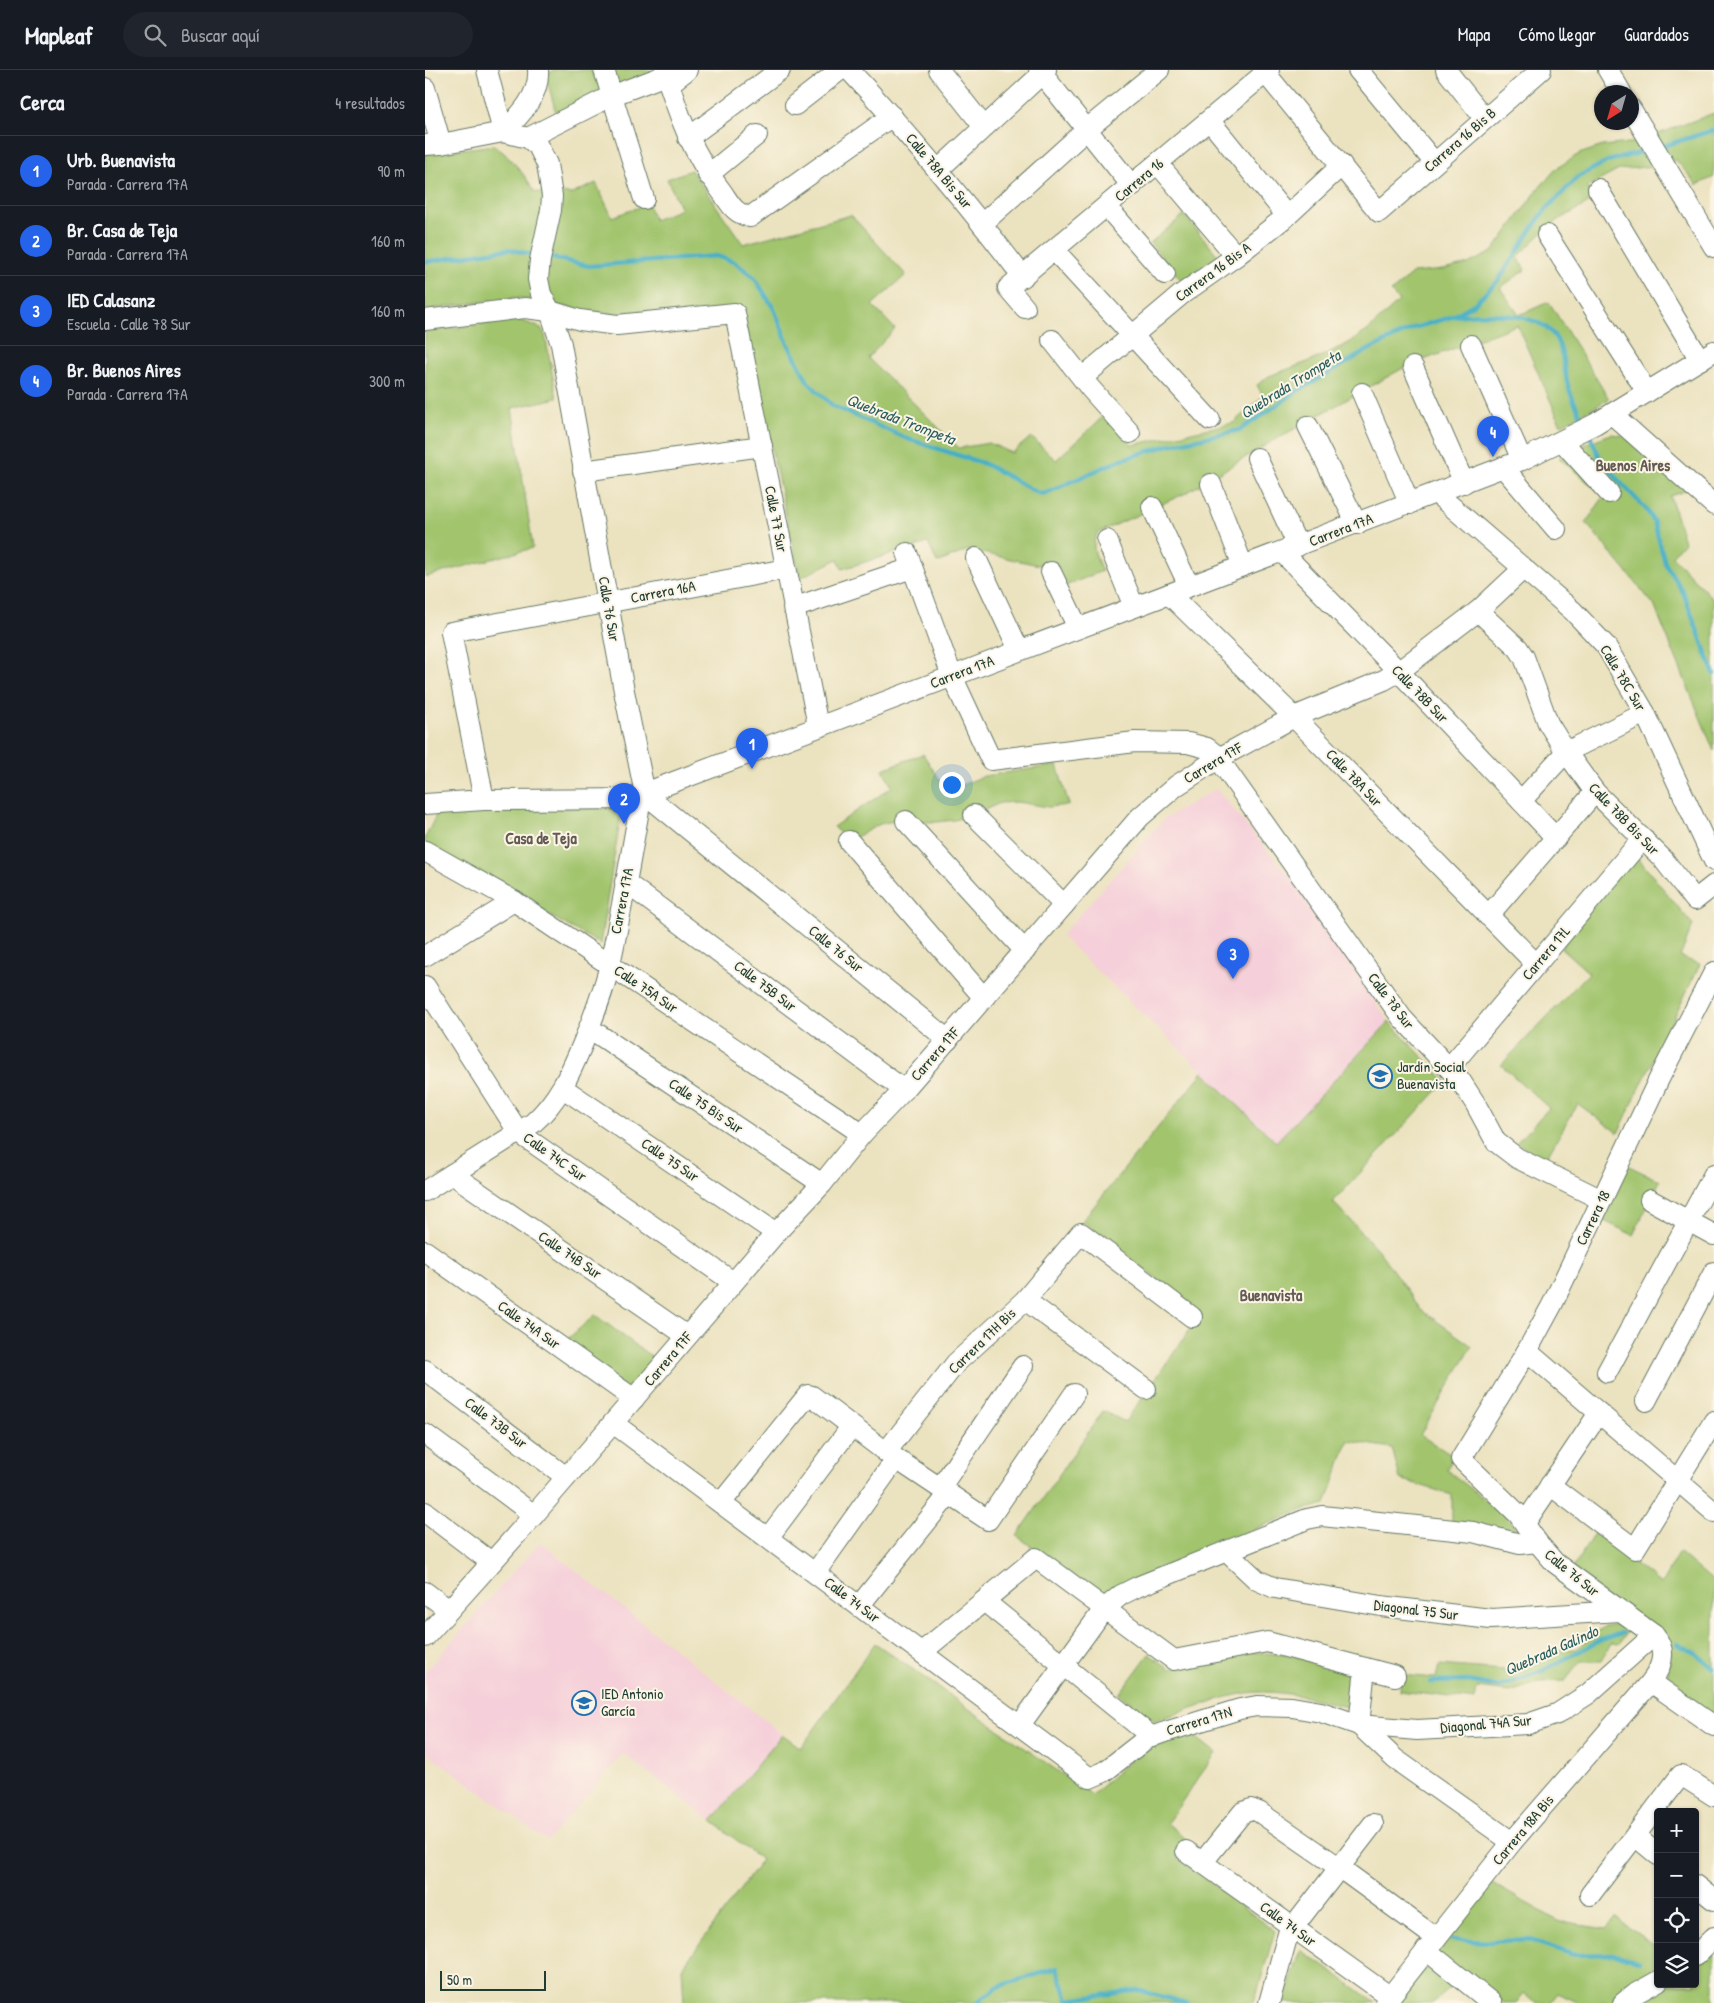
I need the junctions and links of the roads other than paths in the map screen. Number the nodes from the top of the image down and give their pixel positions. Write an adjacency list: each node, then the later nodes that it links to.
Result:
1 (487, 70): 27 (street)
2 (604, 70): 19 (street)
3 (687, 70): 16 (street)
4 (780, 70): 30 (street)
5 (840, 70): 20 (street)
6 (849, 70): 21 (street, Calle 78A Bis Sur)
7 (939, 70): 25 (street)
8 (1159, 70): 26 (street)
9 (1358, 70): 32 (street)
10 (1446, 70): 22 (street)
11 (1608, 70): 17 (street)
12 (1043, 71): 25 (street); 26 (street)
13 (1266, 71): 23 (street, Carrera 16); 34 (street)
14 (540, 72): 27 (street)
15 (1536, 72): 22 (street, Carrera 16 Bis B)
16 (667, 76): 19 (street); 30 (street)
17 (1617, 85)
18 (425, 88): 31 (street)
19 (611, 96): 29 (street); 39 (street)
20 (795, 105)
21 (892, 116): 35 (street, Calle 78A Bis Sur); 36 (street)
22 (1484, 118): 32 (street, Carrera 16 Bis B)
23 (1210, 121): 33 (street, Carrera 16); 41 (street)
24 (1639, 123): 44 (street)
25 (984, 127): 35 (street)
26 (1087, 130): 37 (street); 42 (street)
27 (503, 132): 29 (street); 31 (street)
28 (757, 135): 36 (street)
29 (528, 138): 50 (street, Calle 76 Sur)
30 (688, 138): 36 (street)
31 (433, 145)
32 (1434, 162): 34 (street, Carrera 16 Bis B)
33 (1158, 164): 37 (street, Carrera 16); 46 (street)
34 (1343, 165): 41 (street, Carrera 16 Bis A)
35 (938, 170): 42 (street, Calle 78A Bis Sur)
36 (708, 175)
37 (1131, 186): 40 (street, Carrera 16)
38 (1598, 189): 55 (street)
39 (644, 198)
40 (1107, 207): 45 (street, Carrera 16); 47 (street)
41 (1287, 216): 46 (street, Carrera 16 Bis A)
42 (983, 224): 48 (street, Calle 78A Bis Sur)
43 (1547, 234): 58 (street)
44 (1714, 247)
45 (1054, 250): 48 (street, Carrera 16); 52 (street)
46 (1236, 256): 52 (street, Carrera 16 Bis A)
47 (1165, 274)
48 (1016, 283): 49 (street, Calle 78A Bis Sur)
49 (1025, 308)
50 (550, 311): 51 (street); 64 (street, Calle 77 Sur); 68 (street, Calle 76 Sur)
51 (425, 320)
52 (1132, 336): 57 (street, Carrera 16 Bis A); 60 (street)
53 (1052, 340): 57 (street)
54 (1471, 345): 66 (street)
55 (1707, 356): 58 (street, Carrera 17A)
56 (1413, 367): 69 (street)
57 (1083, 377): 63 (street)
58 (1647, 392): 62 (street, Carrera 17A)
59 (1362, 393): 73 (street)
60 (1210, 420)
61 (1308, 426): 76 (street)
62 (1587, 428): 66 (street, Carrera 17A); 71 (street); 74 (street)
63 (1130, 433)
64 (761, 446): 68 (street); 83 (street, Calle 77 Sur)
65 (1257, 458): 79 (street, Calle 78B Sur)
66 (1522, 460): 67 (street, Carrera 17A)
67 (1503, 467): 69 (street, Carrera 17A); 77 (street)
68 (583, 471): 87 (street, Calle 76 Sur)
69 (1464, 483): 72 (street, Carrera 17A)
70 (1211, 484): 81 (street)
71 (1609, 493)
72 (1437, 494): 73 (street, Carrera 17A); 82 (street, Calle 78C Sur)
73 (1410, 504): 76 (street, Carrera 17A)
74 (1714, 505)
75 (1152, 507): 85 (street)
76 (1357, 524): 79 (street, Carrera 17A)
77 (1556, 529)
78 (1107, 540): 88 (street)
79 (1290, 549): 81 (street, Carrera 17A); 93 (street, Calle 78B Sur)
80 (976, 558): 92 (street)
81 (1243, 566): 85 (street, Carrera 17A)
82 (1524, 568): 90 (street, Carrera 17F); 95 (street, Calle 78C Sur)
83 (786, 569): 87 (street, Carrera 16A); 89 (street, Calle 77 Sur)
84 (1051, 572): 91 (street)
85 (1189, 586): 86 (street, Carrera 17A)
86 (1169, 594): 88 (street, Carrera 17A); 96 (street, Calle 78A Sur)
87 (607, 603): 101 (street, Calle 76 Sur); 102 (street, Carrera 16A)
88 (1134, 607): 91 (street, Carrera 17A)
89 (793, 608): 94 (street); 97 (street, Calle 77 Sur)
90 (1478, 611): 93 (street, Carrera 17F); 98 (street, Calle 78B Bis Sur)
91 (1078, 628): 92 (street, Carrera 17A)
92 (1019, 650): 94 (street, Carrera 17A)
93 (1398, 672): 96 (street, Carrera 17F); 103 (street, Calle 78B Sur)
94 (952, 676): 97 (street, Carrera 17A); 99 (street)
95 (1645, 713): 98 (street); 111 (street, Calle 78C Sur)
96 (1294, 717): 99 (street, Carrera 17F); 116 (street, Calle 78A Sur)
97 (818, 726): 101 (street, Carrera 17A)
98 (1566, 752): 100 (street, Calle 78B Bis Sur); 103 (street)
99 (1219, 758): 115 (street, Carrera 17F); 126 (street, Calle 78 Sur)
100 (1595, 792): 107 (street); 108 (street, Calle 78B Bis Sur)
101 (643, 797): 102 (street); 112 (street, Carrera 17A); 125 (street, Calle 76 Sur)
102 (484, 800): 104 (street)
103 (1521, 801): 107 (street, Calle 78B Sur)
104 (427, 808)
105 (974, 815): 115 (street)
106 (906, 821): 117 (street)
107 (1556, 838): 116 (street)
108 (1643, 838): 113 (street, Calle 78B Bis Sur); 119 (street, Carrera 17L)
109 (849, 841): 123 (street)
110 (425, 851): 114 (street, Calle 75A Sur)
111 (1714, 861)
112 (625, 882): 120 (street, Carrera 17A); 128 (street, Calle 75B Sur)
113 (1714, 885)
114 (514, 901): 118 (street); 120 (street, Calle 75A Sur)
115 (1064, 905): 117 (street, Carrera 17F)
116 (1488, 916): 119 (street, Calle 78A Sur)
117 (1025, 951): 123 (street, Carrera 17F)
118 (425, 956)
119 (1536, 964): 126 (street, Carrera 17L)
120 (610, 965): 124 (street, Carrera 17A); 130 (street, Calle 75A Sur)
121 (1714, 972): 135 (street, Carrera 18)
122 (425, 986): 129 (street, Calle 74C Sur)
123 (983, 998): 125 (street, Carrera 17F)
124 (589, 1028): 127 (street, Carrera 17A); 133 (street, Calle 75 Bis Sur)
125 (948, 1040): 128 (street, Carrera 17F)
126 (1449, 1068): 135 (street, Calle 78 Sur)
127 (563, 1088): 129 (street, Carrera 17A); 138 (street, Calle 75 Sur)
128 (904, 1090): 130 (street, Carrera 17F)
129 (519, 1133): 131 (street, Carrera 17A); 142 (street, Calle 74C Sur)
130 (863, 1134): 133 (street, Carrera 17F)
131 (452, 1174): 134 (street, Carrera 17A); 145 (street, Calle 74B Sur)
132 (1714, 1174): 137 (street)
133 (822, 1184): 138 (street, Carrera 17F)
134 (425, 1191)
135 (1602, 1200): 146 (street, Carrera 18)
136 (1650, 1200): 137 (street)
137 (1689, 1221): 139 (street); 149 (street)
138 (776, 1233): 142 (street, Carrera 17F)
139 (1714, 1235)
140 (425, 1251): 152 (street, Calle 74A Sur)
141 (1714, 1272): 153 (street)
142 (733, 1282): 145 (street, Carrera 17F)
143 (1025, 1300): 144 (street, Carrera 17H Bis); 150 (street); 159 (street, Carrera 17H Bis)
144 (1192, 1317)
145 (687, 1336): 152 (street, Carrera 17F)
146 (1527, 1351): 154 (street); 160 (street, Carrera 18)
147 (1023, 1366): 164 (street)
148 (425, 1370): 161 (street, Calle 73B Sur)
149 (1607, 1372)
150 (1146, 1389)
151 (1074, 1394): 164 (street)
152 (634, 1398): 156 (street, Carrera 17F)
153 (1646, 1401)
154 (1599, 1413): 162 (street); 163 (street)
155 (1714, 1421): 162 (street)
156 (613, 1423): 161 (street, Carrera 17F); 165 (street, Calle 74 Sur)
157 (851, 1427): 159 (street); 165 (street); 170 (street)
158 (425, 1434): 168 (street)
159 (891, 1455): 164 (street); 174 (street, Carrera 17H Bis)
160 (1461, 1459): 169 (street, Calle 76 Sur)
161 (566, 1476): 168 (street, Carrera 17F)
162 (1677, 1480): 163 (street); 167 (street)
163 (1550, 1485): 169 (street)
164 (945, 1491): 177 (street)
165 (721, 1503): 170 (street, Calle 74 Sur)
166 (425, 1512): 173 (street)
167 (1714, 1512)
168 (534, 1514): 173 (street, Carrera 17F)
169 (1525, 1523): 171 (street, Calle 76 Sur)
170 (768, 1538): 174 (street, Calle 74 Sur)
171 (1537, 1542): 172 (street); 180 (street, Calle 76 Sur)
172 (1225, 1551): 178 (street); 180 (street, Diagonal 75 Sur)
173 (491, 1562): 179 (street, Carrera 17F)
174 (815, 1573): 177 (street, Calle 74 Sur)
175 (425, 1592): 179 (street)
176 (983, 1601): 178 (street); 183 (street); 184 (street)
177 (859, 1606): 183 (street, Calle 74 Sur)
178 (1104, 1609): 184 (street); 185 (street)
179 (449, 1610): 182 (street, Carrera 17F)
180 (1620, 1611): 181 (street, Calle 76 Sur)
181 (1654, 1635): 187 (street, Carrera 18A Bis); 190 (street, Diagonal 74A Sur)
182 (425, 1637)
183 (922, 1652): 189 (street, Calle 74 Sur)
184 (1063, 1666): 189 (street); 192 (street)
185 (1365, 1668): 186 (street); 190 (street)
186 (1395, 1676)
187 (1651, 1682): 191 (street); 197 (street, Carrera 18A Bis)
188 (1321, 1712): 190 (street, Diagonal 74A Sur); 192 (street, Carrera 17N)
189 (1020, 1725): 193 (street, Calle 74 Sur)
190 (1359, 1725): 197 (street)
191 (1714, 1726)
192 (1152, 1737): 193 (street, Carrera 17N)
193 (1091, 1778)
194 (1714, 1796): 196 (street)
195 (1373, 1824): 199 (street)
196 (1635, 1836): 198 (street); 201 (street)
197 (1512, 1842): 205 (street, Carrera 18A Bis)
198 (1656, 1853)
199 (1340, 1868): 203 (street); 203 (street, Calle 74 Sur); 205 (street)
200 (1699, 1888): 202 (street)
201 (1590, 1895)
202 (1714, 1900)
203 (1293, 1927): 208 (street, Calle 74 Sur); 209 (street)
204 (1714, 1937): 206 (street)
205 (1431, 1944): 208 (street, Carrera 18A Bis); 210 (street)
206 (1699, 1952)
207 (1654, 1983): 211 (street)
208 (1387, 2000)
209 (1269, 2003)
210 (1492, 2003)
211 (1623, 2003)

